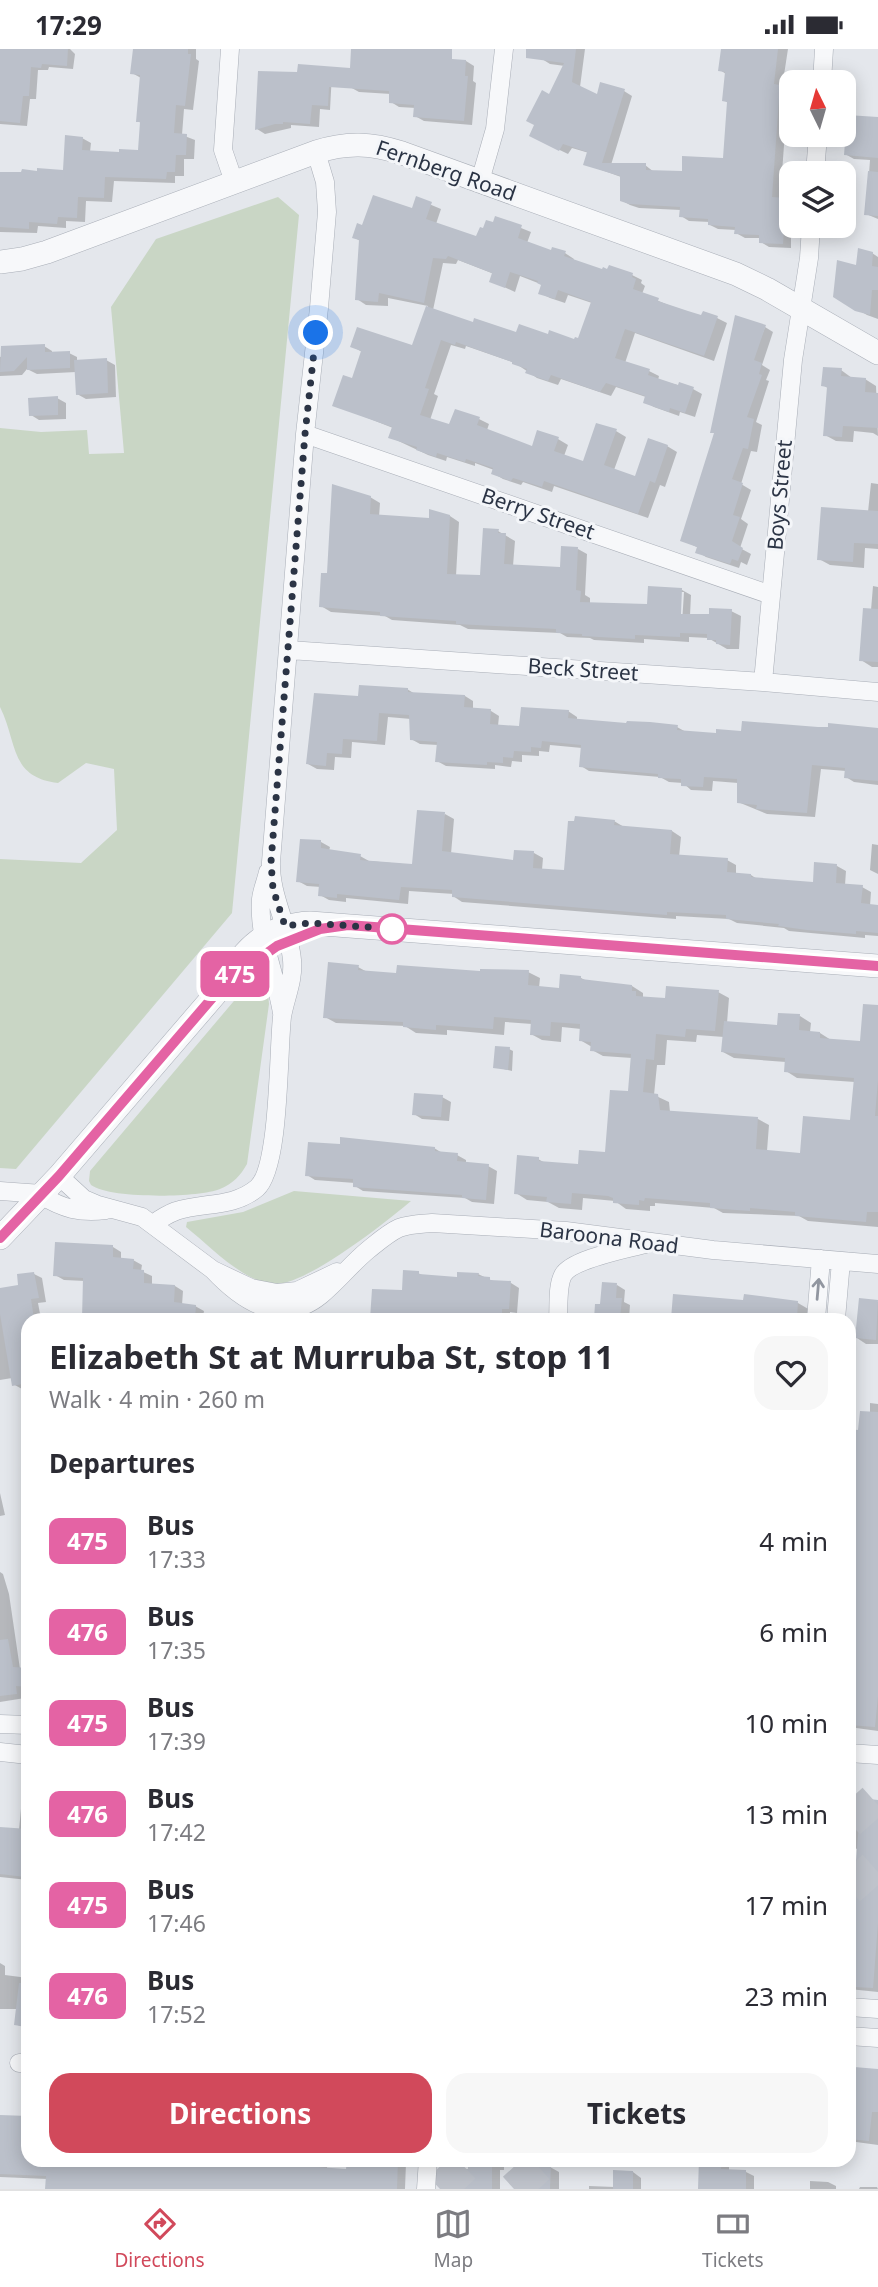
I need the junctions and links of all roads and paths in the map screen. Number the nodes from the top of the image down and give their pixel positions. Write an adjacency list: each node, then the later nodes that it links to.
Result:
1 (230, 49): 7 (street)
2 (504, 49): 6 (street)
3 (824, 49): 4 (street)
4 (823, 70)
5 (316, 152): 6 (street, Fernberg Road); 7 (street, Fernberg Road); 12 (street)
6 (480, 181): 10 (street, Fernberg Road)
7 (234, 182): 9 (street, Fernberg Road)
8 (810, 238): 10 (street, Boys Street)
9 (0, 262)
10 (801, 309): 11 (street, Fernberg Road); 13 (street, Boys Street)
11 (878, 353)
12 (305, 434): 13 (street, Berry Street); 14 (street)
13 (771, 595): 15 (street, Boys Street)
14 (289, 650): 15 (street, Beck Street); 17 (street)
15 (763, 682): 16 (street, Beck Street)
16 (878, 692)
17 (276, 938): 18 (street); 19 (street); 23 (street)
18 (878, 966)
19 (59, 1176): 21 (street); 22 (street, Baroona Road)
20 (0, 1191): 21 (street, Baroona Road)
21 (41, 1194): 22 (street, Baroona Road); 24 (street)
22 (116, 1209): 23 (street, Baroona Road)
23 (153, 1224): 29 (street, Baroona Road)
24 (0, 1238)
25 (652, 1242): 26 (street, Baroona Road); 29 (street, Baroona Road); 30 (street)
26 (821, 1259): 27 (street, Baroona Road); 31 (street, one-way to 26)
27 (841, 1261): 28 (street, Baroona Road); 32 (street)
28 (878, 1264)
29 (281, 1310)
30 (559, 1313)
31 (816, 1313)
32 (837, 1313)
33 (0, 1724): 34 (street)
34 (21, 1725)
35 (0, 1752): 37 (street)
36 (856, 1753): 38 (street)
37 (21, 1754)
38 (878, 1755)
39 (856, 2007): 40 (street)
40 (878, 2009)
41 (856, 2036): 42 (street)
42 (878, 2038)
43 (427, 2167): 44 (street)
44 (426, 2189)

